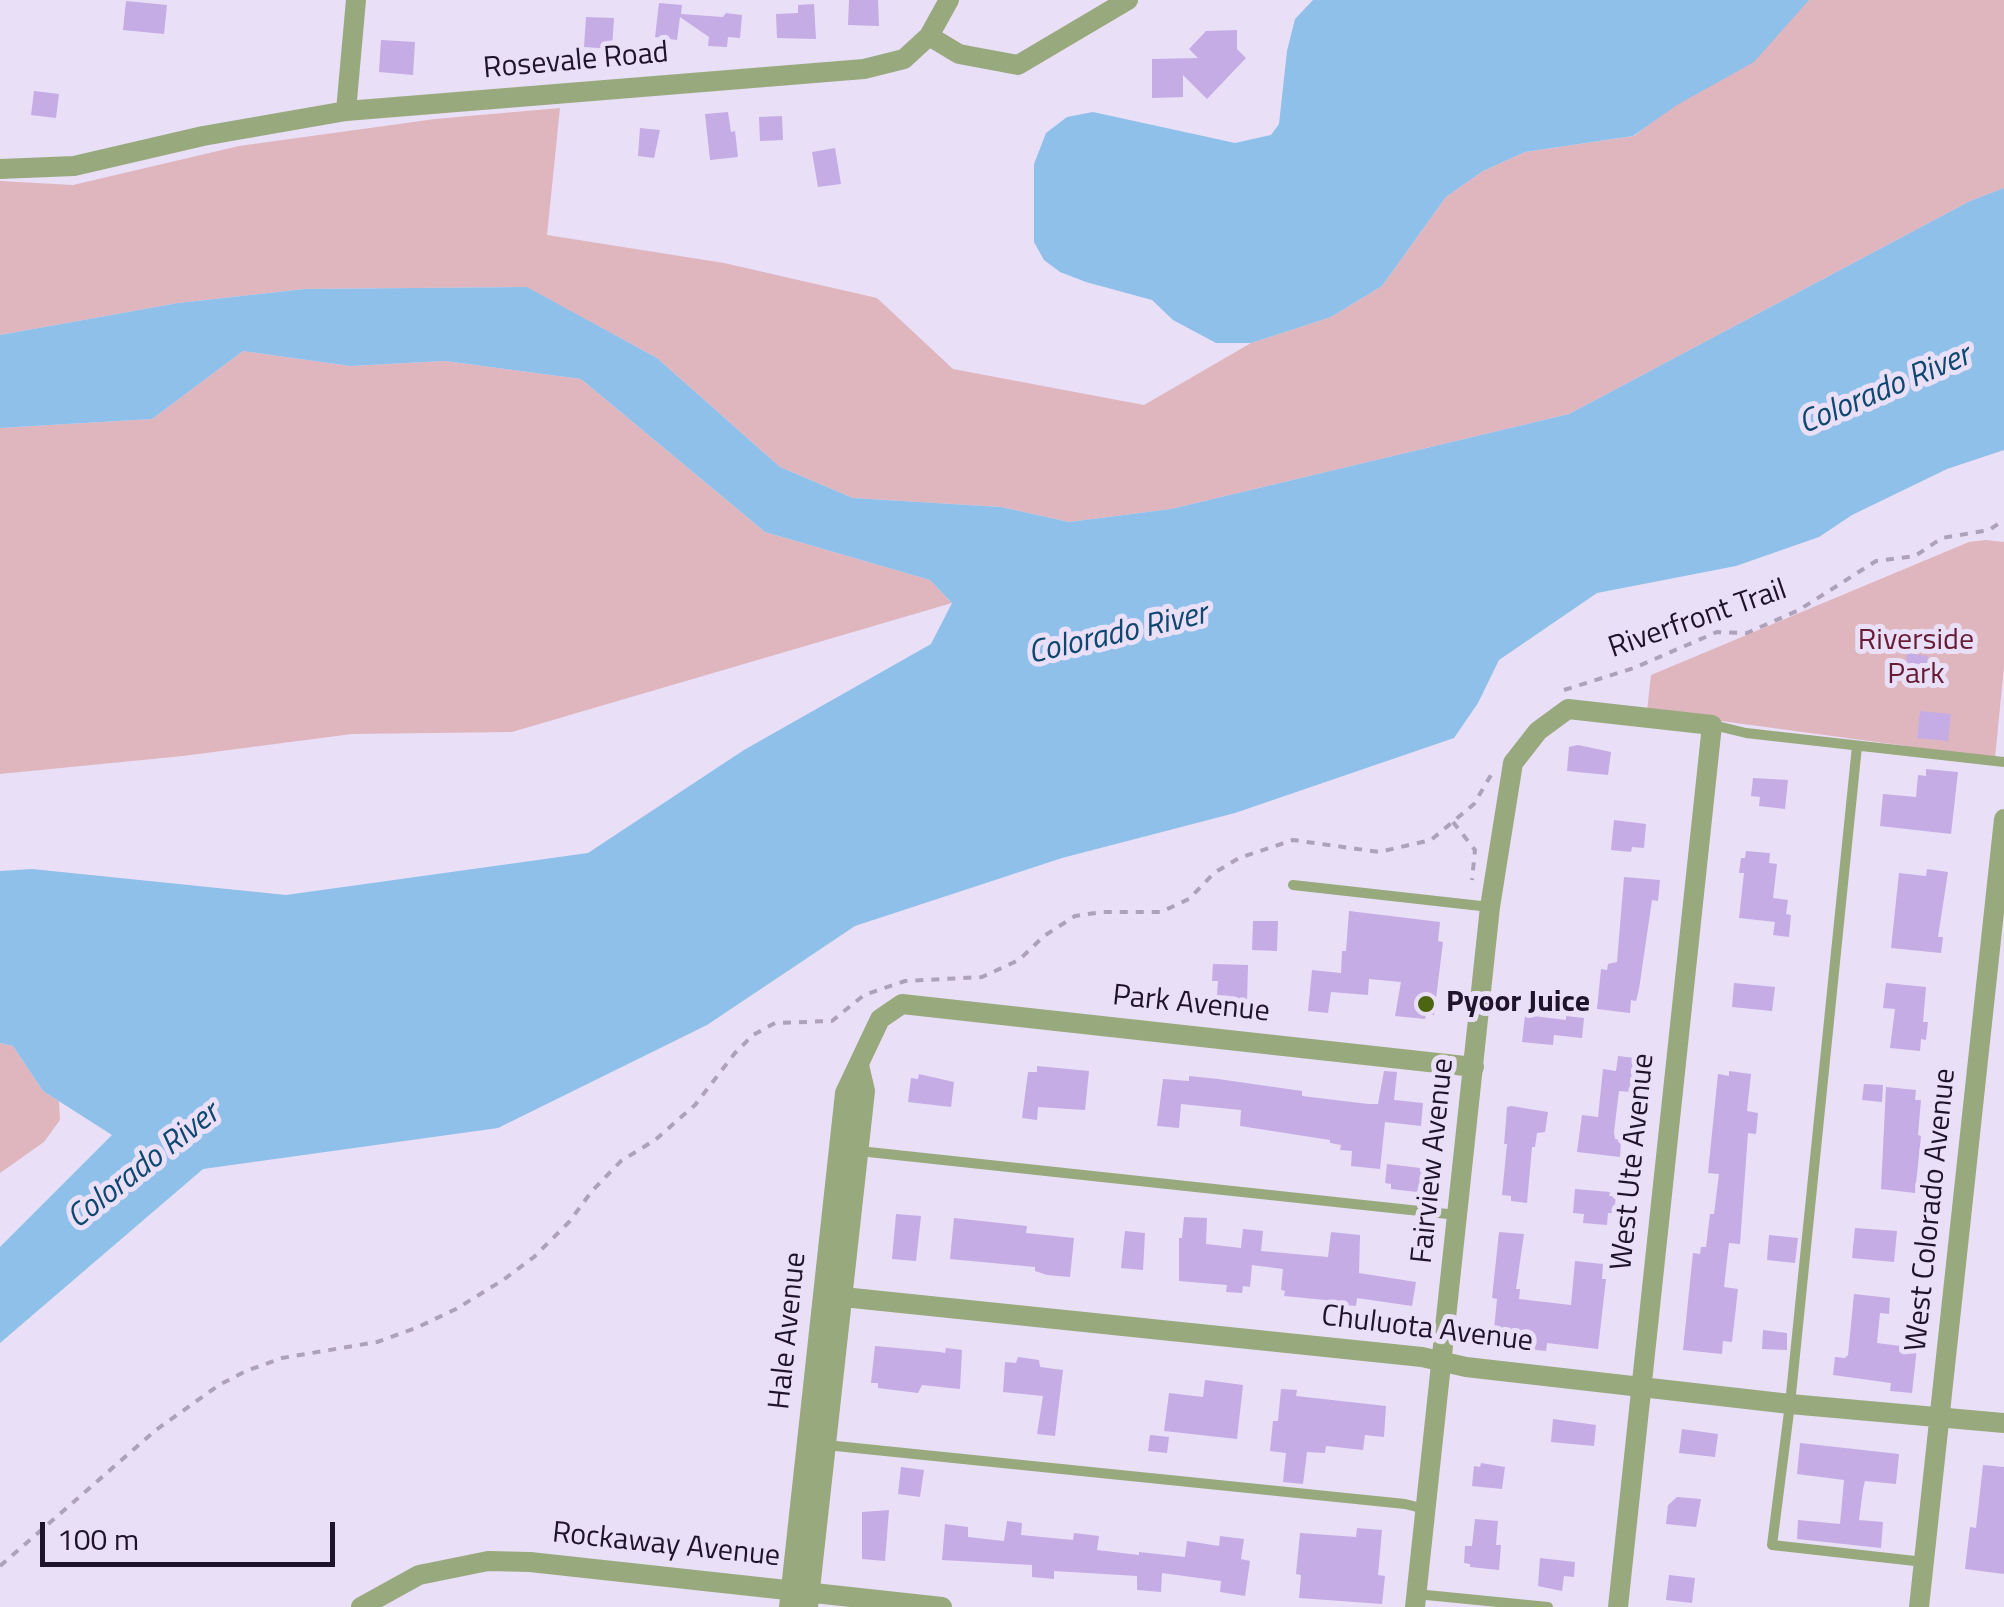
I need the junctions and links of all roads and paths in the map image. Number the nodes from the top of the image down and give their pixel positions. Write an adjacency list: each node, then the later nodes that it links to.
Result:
1 (356, 0): 5 (street)
2 (949, 0): 4 (street)
3 (1128, 0): 4 (street)
4 (929, 36): 5 (street, Rosevale Road)
5 (346, 110): 6 (street, Rosevale Road)
6 (0, 169)
7 (2004, 520): 8 (path, Riverfront Trail)
8 (1556, 697)
9 (1712, 724): 10 (lane); 16 (street, Fairview Avenue); 24 (street, West Ute Avenue)
10 (1857, 746): 11 (lane); 25 (lane)
11 (2004, 762)
12 (1492, 773): 14 (path)
13 (2004, 819): 26 (street, West Colorado Avenue)
14 (1453, 822): 16 (path); 31 (path)
15 (1293, 885): 16 (lane)
16 (1480, 906): 19 (street, Fairview Avenue)
17 (902, 1004): 18 (street, Hale Avenue); 19 (street, Park Avenue)
18 (860, 1065): 20 (street, Hale Avenue); 33 (street, Hale Avenue)
19 (1474, 1066): 21 (street, Fairview Avenue)
20 (859, 1151): 21 (lane); 22 (street, Hale Avenue)
21 (1458, 1216): 23 (street, Fairview Avenue)
22 (843, 1297): 23 (street, Chuluota Avenue); 28 (street, Hale Avenue)
23 (1442, 1362): 24 (street, Chuluota Avenue); 29 (street, Fairview Avenue)
24 (1642, 1387): 25 (street, Chuluota Avenue); 39 (street, West Ute Avenue)
25 (1790, 1404): 26 (street, Chuluota Avenue); 30 (lane)
26 (1940, 1418): 27 (street, Chuluota Avenue); 30 (street, West Colorado Avenue)
27 (2004, 1423)
28 (826, 1445): 29 (lane); 33 (street, Hale Avenue)
29 (1426, 1509): 34 (street, Fairview Avenue)
30 (1924, 1562): 40 (street, West Colorado Avenue)
31 (0, 1566)
32 (383, 1599): 33 (street, Rockaway Avenue); 36 (street, Rockaway Avenue)
33 (799, 1599): 37 (street, Rockaway Avenue)
34 (1415, 1600): 35 (lane)
35 (1514, 1605): 38 (lane)
36 (361, 1607)
37 (942, 1607)
38 (1548, 1607)
39 (1618, 1607)
40 (1919, 1607)

